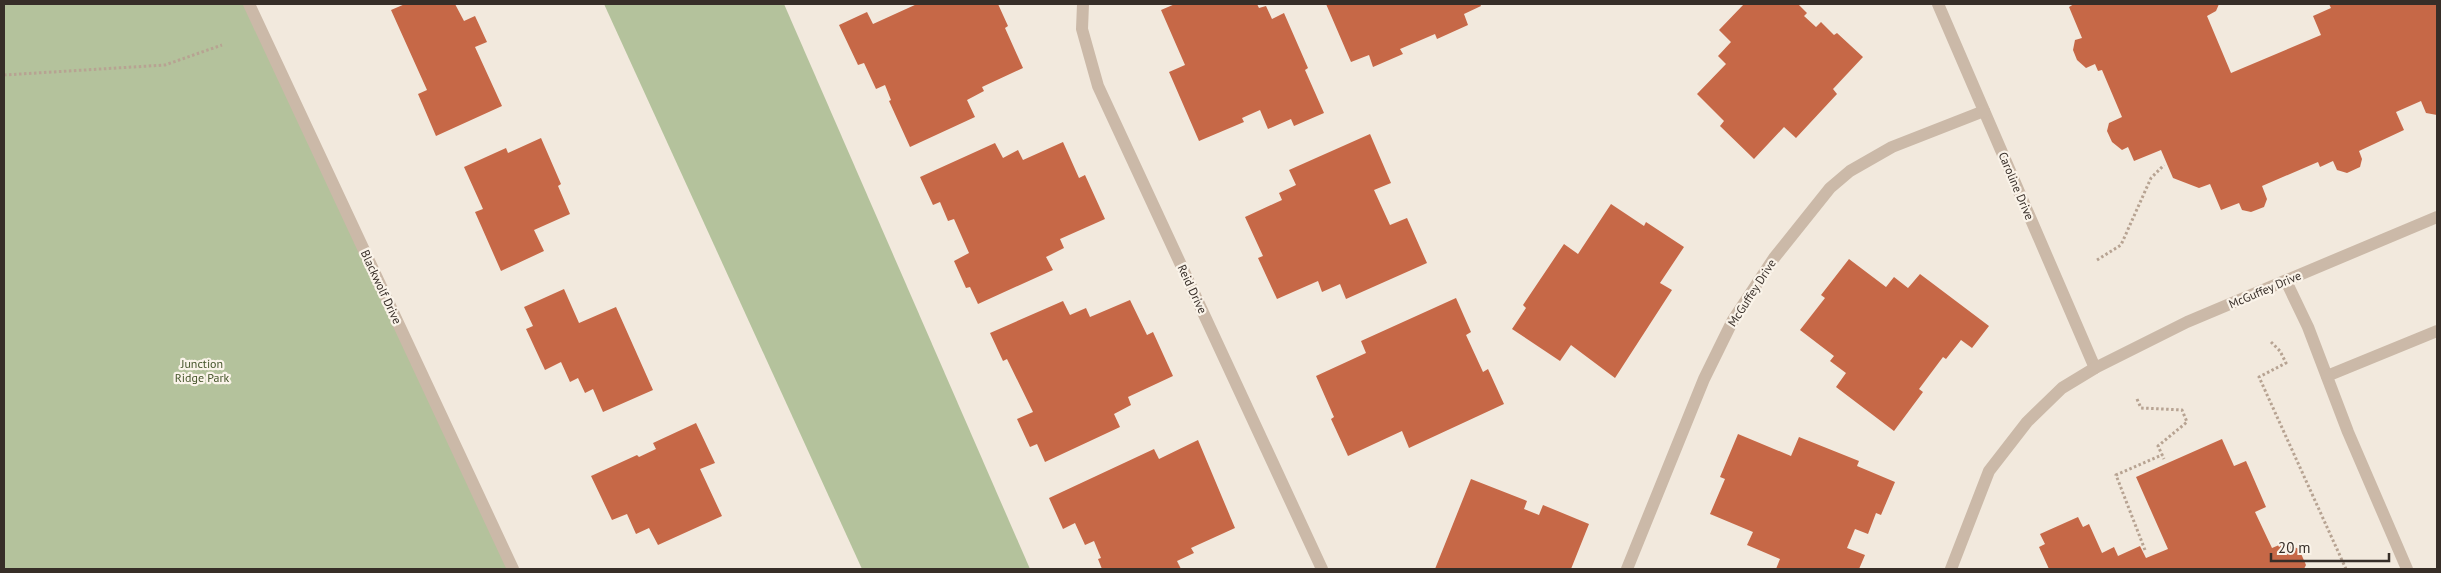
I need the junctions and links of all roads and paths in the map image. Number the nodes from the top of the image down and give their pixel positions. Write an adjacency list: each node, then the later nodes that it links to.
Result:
1 (249, 4): 19 (street, Blackwolf Drive)
2 (1083, 4): 20 (street, Reid Drive)
3 (1938, 4): 6 (street, Caroline Drive)
4 (222, 45): 5 (path)
5 (4, 75)
6 (1984, 111): 13 (street, Caroline Drive); 21 (street, McGuffey Drive)
7 (2164, 165): 9 (path)
8 (2437, 217): 10 (street, McGuffey Drive)
9 (2097, 260)
10 (2286, 281): 13 (street, McGuffey Drive); 14 (street)
11 (2437, 331): 14 (street)
12 (2271, 342): 23 (path)
13 (2095, 368): 22 (street, McGuffey Drive)
14 (2327, 376): 24 (street)
15 (2137, 400): 16 (path)
16 (2162, 455): 17 (path); 18 (path)
17 (2164, 459)
18 (2145, 550)
19 (513, 569)
20 (1322, 569)
21 (1627, 569)
22 (1951, 569)
23 (2346, 569)
24 (2407, 569)

